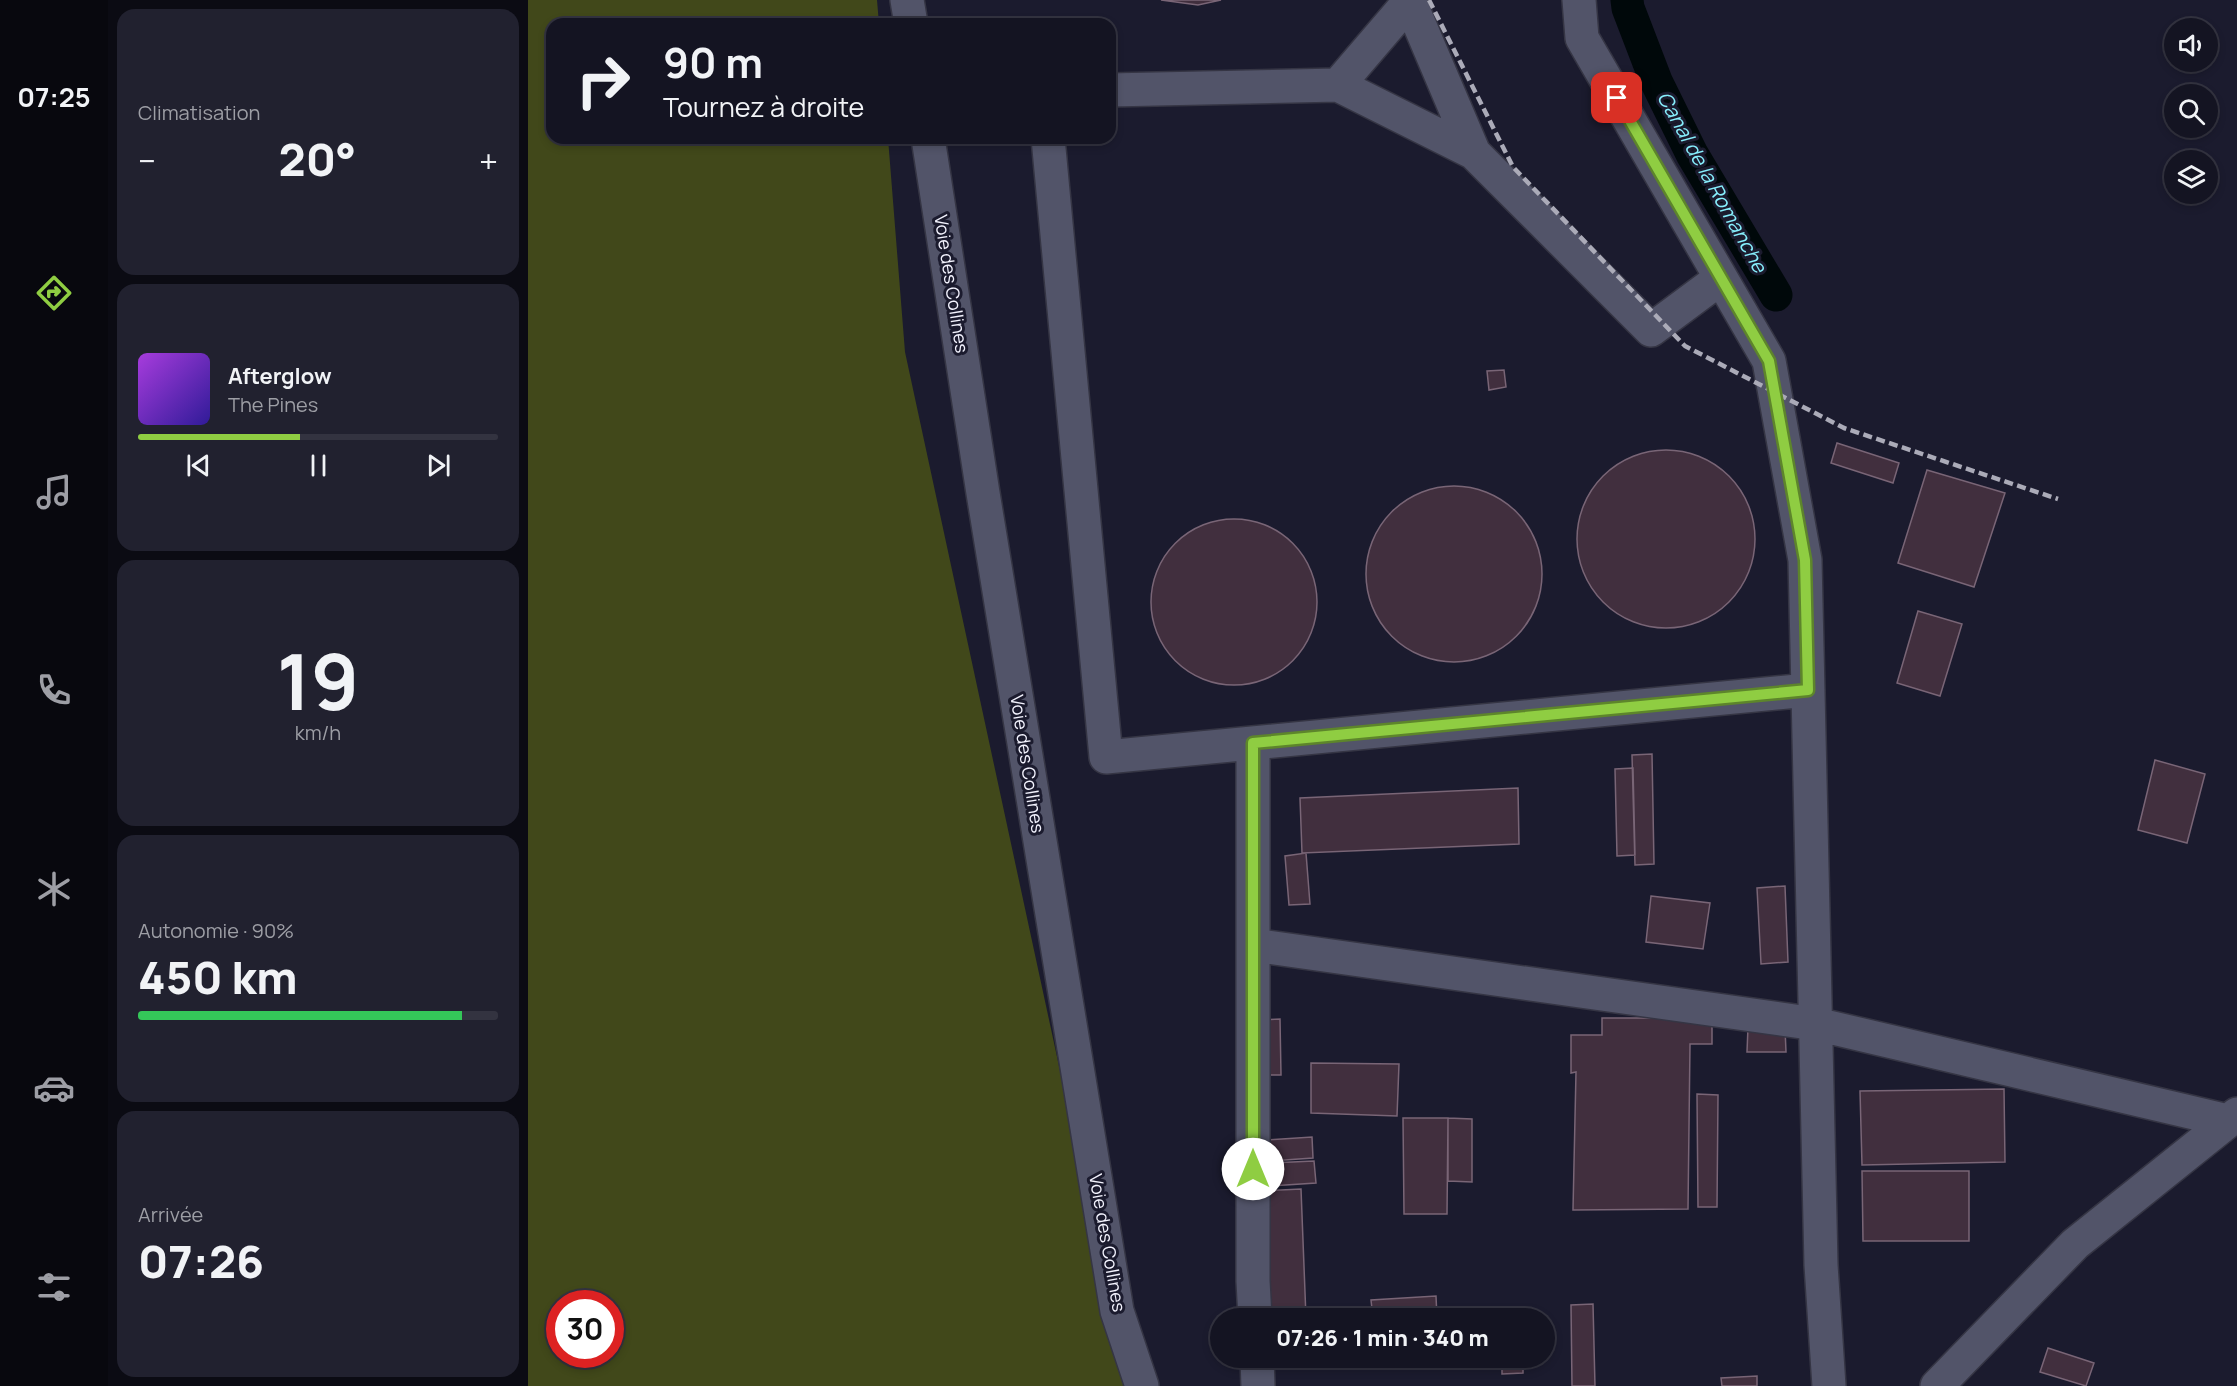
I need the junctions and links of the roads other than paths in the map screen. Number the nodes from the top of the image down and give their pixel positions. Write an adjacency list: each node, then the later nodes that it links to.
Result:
1 (907, 0): 4 (street)
2 (1579, 0): 10 (street)
3 (1409, 1): 5 (street); 9 (street)
4 (910, 18)
5 (1338, 85): 6 (street); 9 (street)
6 (1116, 90)
7 (929, 144): 18 (street, Voie des Collines)
8 (1049, 144): 12 (street)
9 (1474, 153): 10 (street)
10 (1721, 278): 11 (street)
11 (1808, 690): 12 (street); 14 (street)
12 (1253, 743): 13 (street)
13 (1252, 945): 14 (street); 16 (street)
14 (1816, 1024): 15 (street); 20 (street)
15 (2233, 1117): 21 (street)
16 (1255, 1308)
17 (1257, 1368): 19 (street)
18 (1142, 1386)
19 (1258, 1386)
20 (1829, 1386)
21 (1937, 1386)

